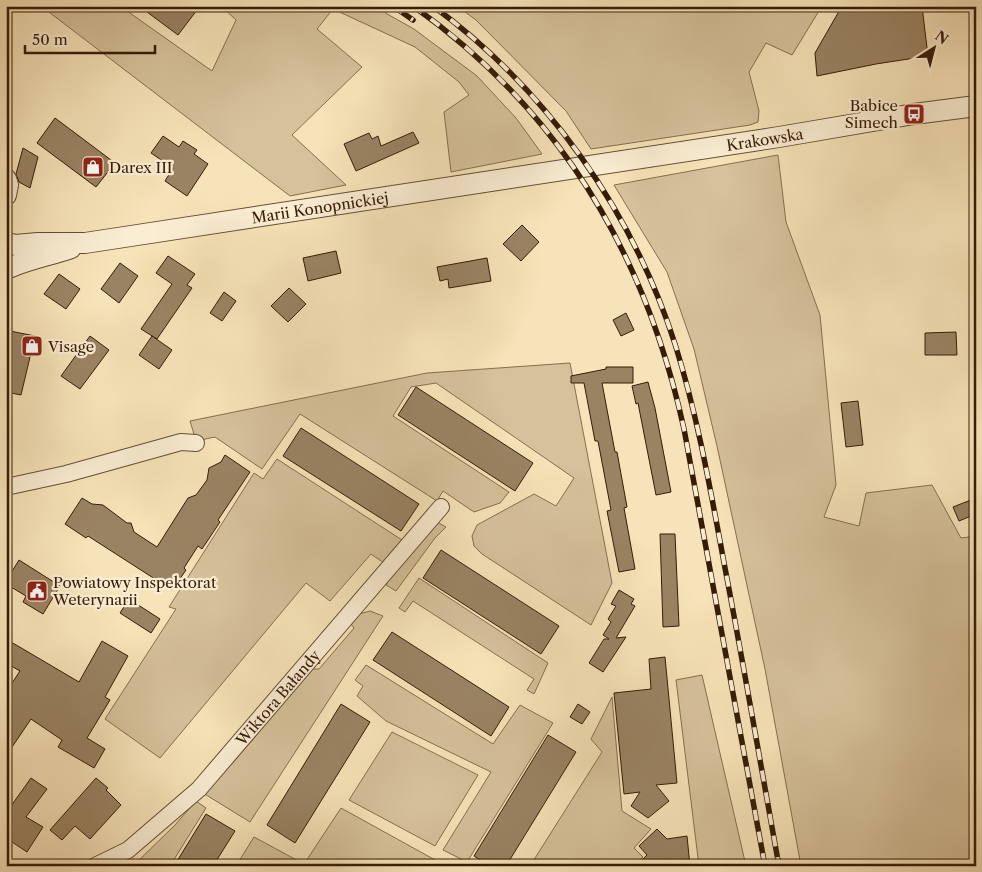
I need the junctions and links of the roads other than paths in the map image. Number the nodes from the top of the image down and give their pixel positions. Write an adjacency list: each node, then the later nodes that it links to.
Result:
1 (976, 106): 2 (street, Krakowska)
2 (554, 171): 6 (street, Marii Konopnickiej)
3 (6, 179): 4 (street)
4 (6, 195)
5 (7, 242): 6 (street, Marii Konopnickiej); 7 (street)
6 (85, 243): 7 (street, Marii Konopnickiej)
7 (9, 273)
8 (196, 444): 9 (street)
9 (6, 487)
10 (441, 507): 11 (street, Wiktora Bałandy)
11 (94, 866)

